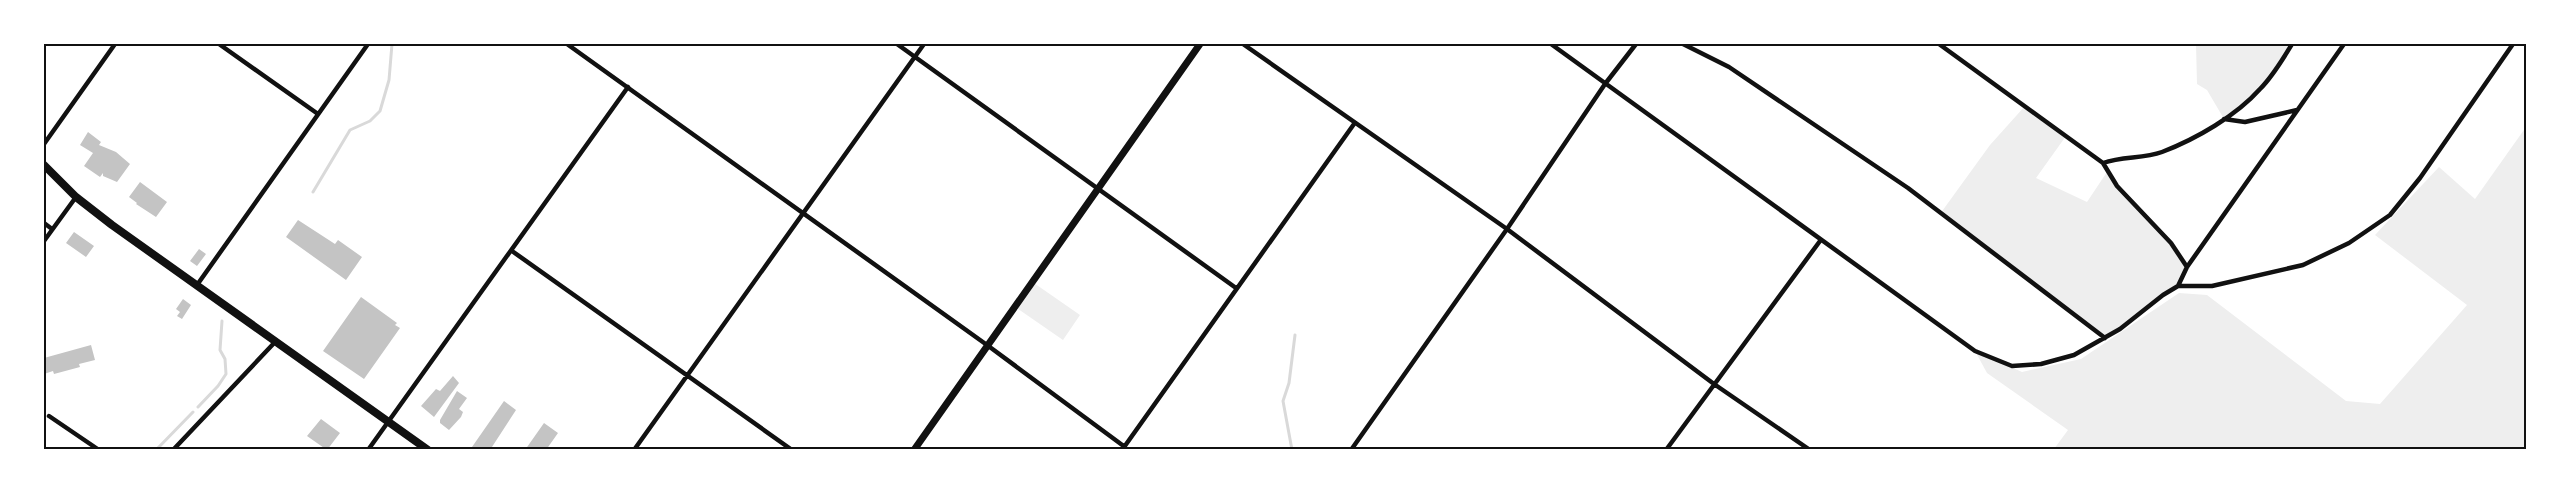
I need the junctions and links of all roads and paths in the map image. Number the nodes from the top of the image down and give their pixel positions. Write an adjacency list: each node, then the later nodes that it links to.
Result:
1 (115, 44): 23 (street)
2 (219, 44): 20 (street)
3 (368, 44): 20 (street)
4 (567, 44): 18 (street)
5 (897, 44): 16 (street)
6 (924, 44): 16 (street)
7 (1200, 44): 26 (main road)
8 (1243, 44): 22 (street)
9 (1551, 44): 17 (street)
10 (1636, 44): 17 (street)
11 (1683, 44): 39 (street)
12 (1939, 44): 24 (street)
13 (2292, 44): 21 (street)
14 (2344, 44): 19 (street)
15 (2513, 44): 37 (street)
16 (915, 56): 26 (street); 28 (street)
17 (1605, 84): 31 (street); 33 (street)
18 (628, 87): 28 (street); 34 (street)
19 (2297, 110): 21 (street); 35 (street)
20 (318, 114): 36 (street)
21 (2224, 120): 24 (street)
22 (1354, 124): 31 (street); 38 (street)
23 (44, 144)
24 (2103, 163): 35 (street)
25 (44, 165): 27 (main road)
26 (1097, 188): 38 (street); 41 (main road)
27 (76, 197): 30 (street); 36 (main road)
28 (803, 213): 41 (street); 42 (street)
29 (44, 223): 30 (street)
30 (52, 229): 32 (street)
31 (1507, 229): 43 (street); 54 (street)
32 (44, 241)
33 (1820, 241): 39 (street); 43 (street)
34 (512, 251): 42 (street); 45 (street)
35 (2187, 267): 37 (street)
36 (197, 285): 40 (main road)
37 (2178, 286): 39 (street)
38 (1236, 288): 46 (street)
39 (2105, 338)
40 (276, 341): 45 (main road); 48 (street)
41 (987, 345): 46 (street); 53 (main road)
42 (687, 375): 51 (street); 52 (street)
43 (1714, 384): 55 (street); 56 (street)
44 (49, 416): 47 (street)
45 (389, 421): 49 (street); 50 (main road)
46 (1125, 448)
47 (99, 450)
48 (173, 450)
49 (369, 450)
50 (428, 450)
51 (634, 450)
52 (792, 450)
53 (914, 450)
54 (1351, 450)
55 (1666, 450)
56 (1810, 450)

